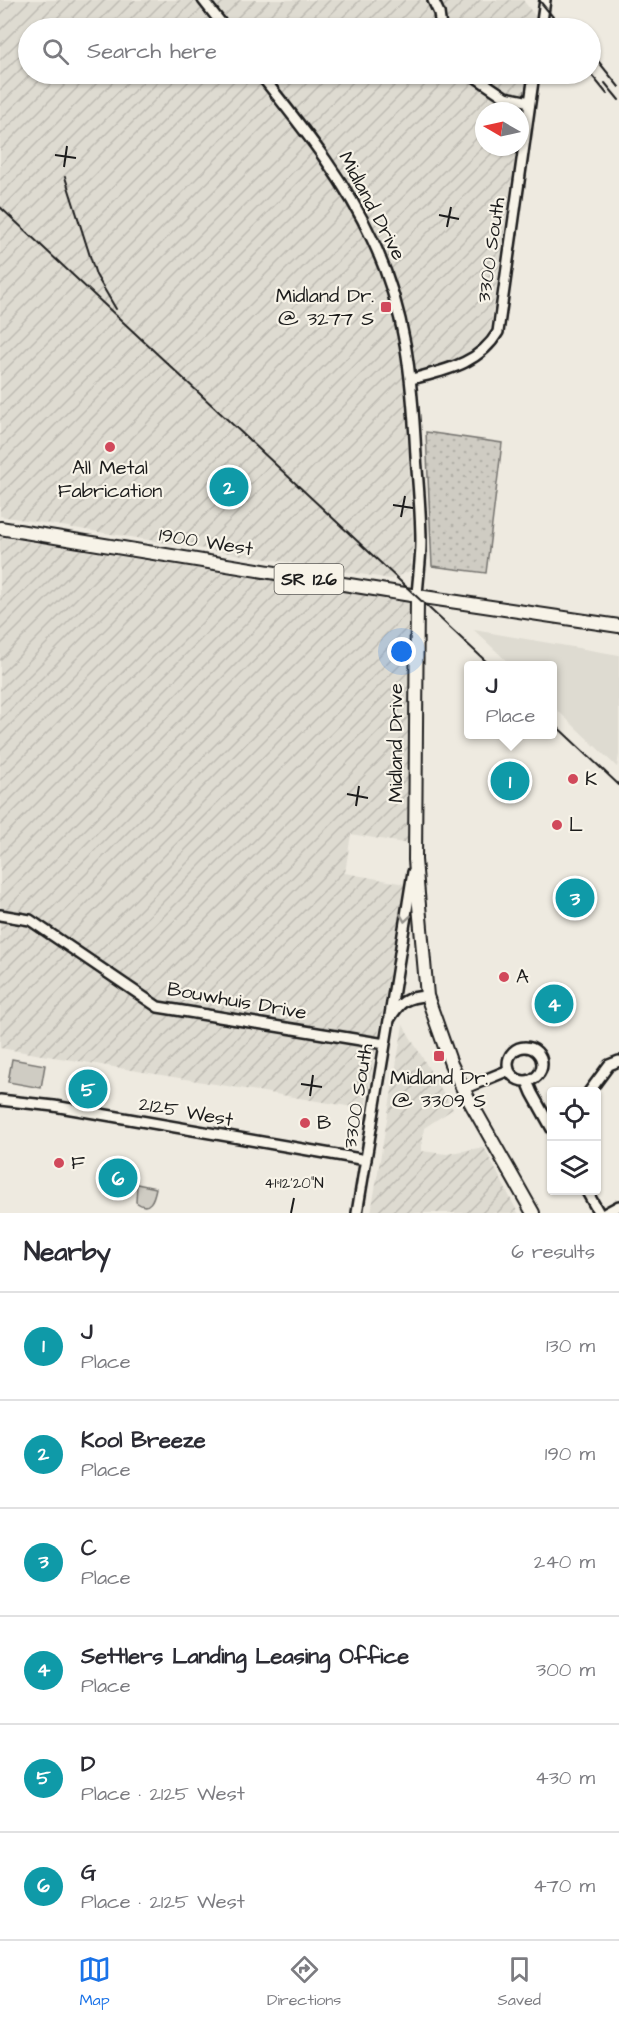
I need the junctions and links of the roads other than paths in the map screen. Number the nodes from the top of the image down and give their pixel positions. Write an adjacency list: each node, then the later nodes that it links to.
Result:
1 (203, 0): 4 (street)
2 (433, 0): 5 (street)
3 (545, 0): 6 (street)
4 (217, 18)
5 (440, 18)
6 (542, 18)
7 (268, 84): 11 (street, Midland Drive)
8 (486, 84): 10 (street)
9 (533, 84): 10 (street, 3300 South)
10 (530, 102): 11 (street, 3300 South)
11 (412, 379): 13 (street, Midland Drive)
12 (0, 528): 13 (main road, 1900 West / SR 126)
13 (417, 596): 14 (main road, 1900 West / SR 126); 15 (main road, Midland Drive)
14 (619, 626)
15 (415, 860): 17 (main road, Midland Drive); 18 (street, 3300 South, one-way to 18)
16 (0, 915): 19 (street, Bouwhuis Drive)
17 (427, 996): 18 (street, 3300 South); 24 (main road, Midland Drive)
18 (389, 1020): 19 (street, 3300 South)
19 (385, 1044): 27 (street, 3300 South)
20 (619, 1061): 23 (street)
21 (509, 1070): 22 (street); 22 (street); 24 (street)
22 (527, 1081): 26 (street)
23 (592, 1087)
24 (463, 1089): 31 (main road, Midland Drive)
25 (0, 1100): 27 (street, 2125 West)
26 (547, 1120)
27 (366, 1160): 30 (street, 3300 South)
28 (588, 1195): 32 (street)
29 (619, 1206): 33 (street)
30 (357, 1213)
31 (533, 1213)
32 (599, 1213)
33 (606, 1213)

